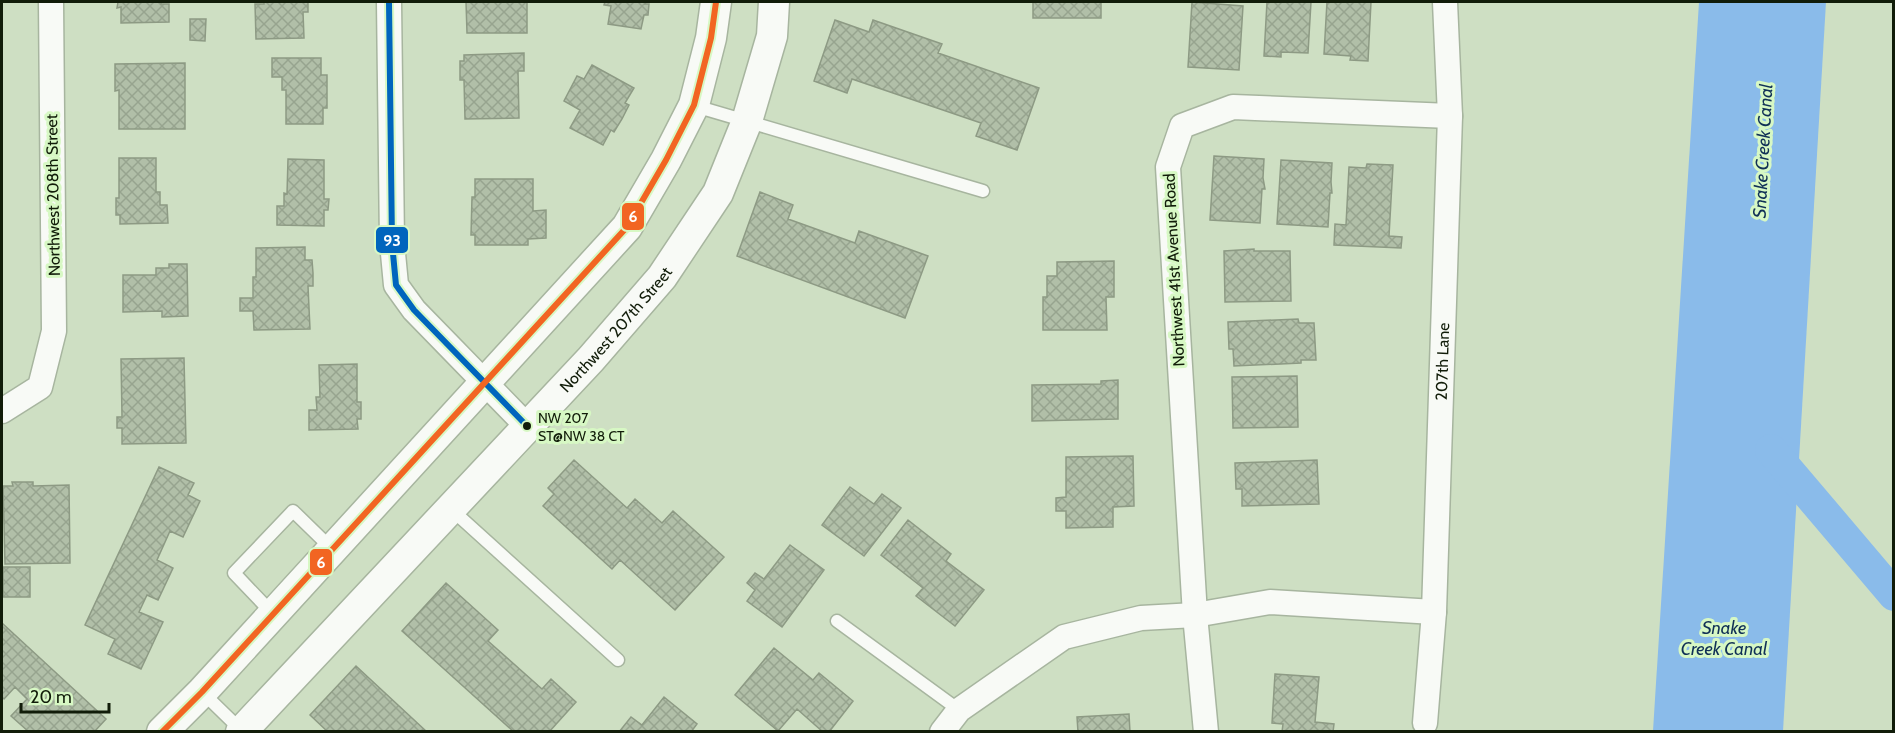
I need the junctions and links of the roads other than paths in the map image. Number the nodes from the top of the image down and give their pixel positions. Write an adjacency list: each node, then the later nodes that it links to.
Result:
1 (51, 2): 11 (street, Northwest 208th Street)
2 (389, 2): 10 (street)
3 (716, 2): 6 (street)
4 (774, 2): 8 (street, Northwest 207th Street)
5 (1445, 2): 7 (street, 207th Lane)
6 (694, 105): 8 (lane); 10 (street)
7 (1450, 116): 15 (street, 207th Lane); 17 (street, Northwest 41st Avenue Road)
8 (747, 121): 9 (lane); 12 (street, Northwest 207th Street)
9 (983, 192)
10 (483, 382): 12 (street); 14 (street)
11 (2, 411)
12 (527, 426): 13 (street, Northwest 207th Street)
13 (450, 508): 19 (lane); 23 (street, Northwest 207th Street)
14 (332, 549): 16 (street); 16 (lane)
15 (1434, 612): 17 (street); 22 (street, 207th Lane)
16 (273, 614): 20 (street)
17 (1195, 615): 21 (street); 26 (street, Northwest 41st Avenue Road)
18 (837, 621): 21 (lane)
19 (618, 660)
20 (202, 692): 23 (lane); 24 (street)
21 (958, 710): 25 (street)
22 (1425, 723)
23 (241, 731)
24 (162, 732)
25 (942, 732)
26 (1206, 732)

